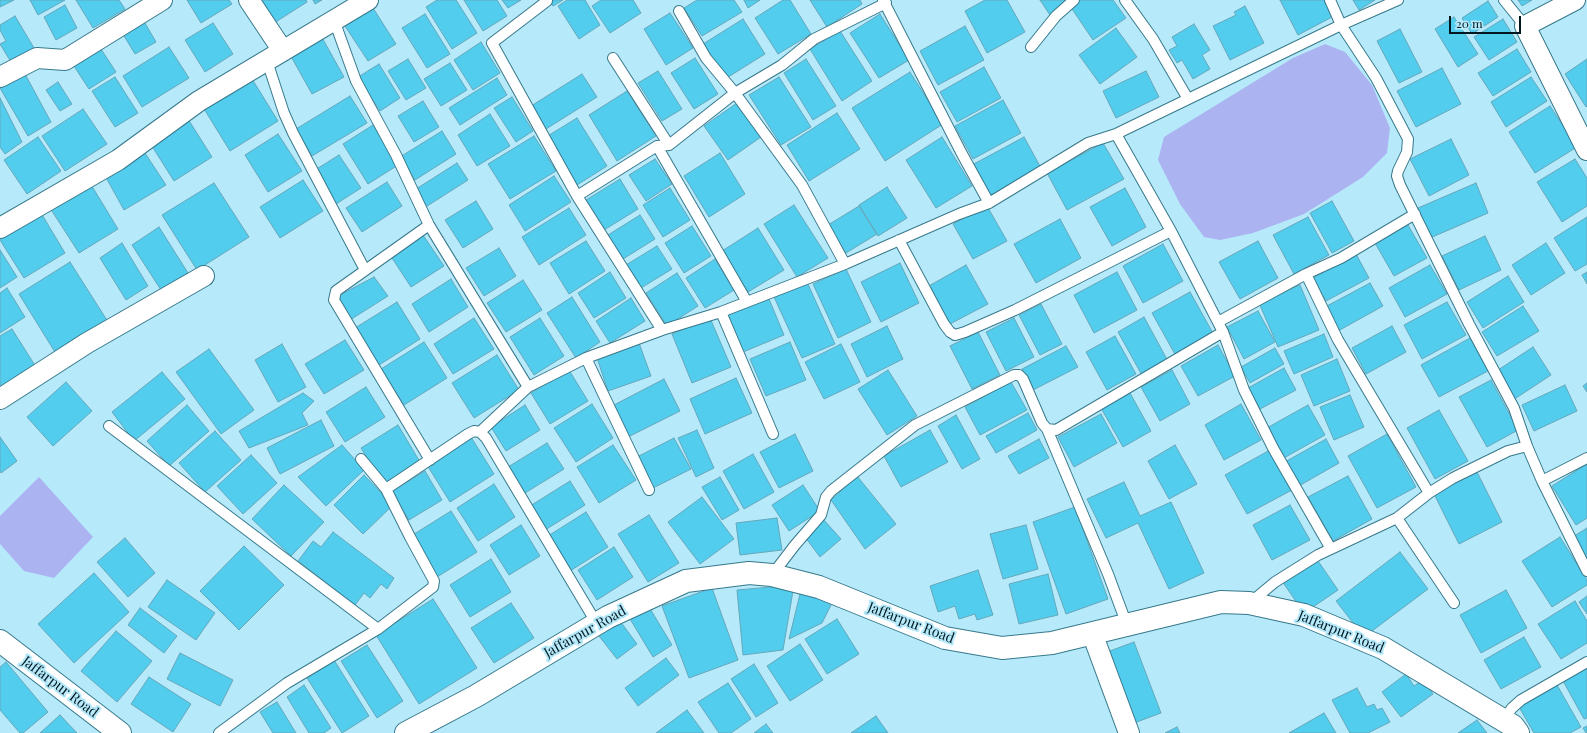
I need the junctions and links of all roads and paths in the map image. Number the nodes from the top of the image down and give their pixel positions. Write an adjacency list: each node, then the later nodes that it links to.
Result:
1 (162, 0): 12 (street)
2 (249, 0): 18 (street)
3 (368, 0): 14 (street)
4 (547, 0): 27 (lane)
5 (1074, 0): 17 (lane)
6 (1125, 0): 22 (lane)
7 (1330, 0): 15 (lane)
8 (1398, 0): 15 (lane)
9 (1504, 0): 16 (lane)
10 (1576, 0): 16 (street)
11 (884, 1): 21 (lane); 28 (lane)
12 (134, 8): 20 (street)
13 (679, 12): 21 (lane)
14 (334, 20): 18 (street); 30 (lane)
15 (1341, 25): 22 (lane); 29 (lane)
16 (1525, 26): 26 (street)
17 (1031, 47)
18 (275, 56): 31 (street); 35 (lane)
19 (613, 58): 25 (lane)
20 (0, 77)
21 (735, 93): 25 (lane); 34 (lane)
22 (1188, 99): 23 (lane)
23 (1116, 134): 28 (lane); 32 (lane)
24 (657, 146): 25 (lane); 27 (lane); 38 (lane)
25 (669, 146)
26 (1587, 150)
27 (576, 196): 41 (lane)
28 (989, 203): 33 (lane)
29 (1415, 214): 36 (lane); 50 (lane)
30 (429, 225): 35 (lane); 44 (lane)
31 (0, 228)
32 (1171, 231): 33 (lane); 40 (lane)
33 (899, 240): 34 (lane)
34 (845, 264): 38 (lane)
35 (365, 270): 53 (lane)
36 (1306, 274): 40 (lane); 57 (lane)
37 (204, 276): 45 (street)
38 (747, 302): 39 (lane)
39 (721, 312): 41 (lane); 49 (lane)
40 (1218, 322): 42 (lane)
41 (662, 330): 43 (lane)
42 (1223, 332): 47 (lane); 59 (lane)
43 (586, 358): 44 (lane); 56 (lane)
44 (528, 387): 48 (lane)
45 (0, 399)
46 (109, 426): 66 (lane)
47 (1047, 428): 61 (lane); 65 (lane)
48 (480, 432): 53 (lane); 64 (lane)
49 (773, 434)
50 (1527, 446): 54 (lane); 57 (lane)
51 (1587, 458): 54 (lane)
52 (361, 459): 55 (lane)
53 (430, 460): 55 (lane)
54 (1542, 481): 60 (lane)
55 (386, 490): 66 (lane)
56 (649, 490)
57 (1429, 493): 58 (lane)
58 (1397, 518): 59 (lane); 63 (lane)
59 (1331, 549): 62 (lane)
60 (1587, 571)
61 (772, 575): 64 (street, Jaffarpur Road); 67 (street, Jaffarpur Road)
62 (1249, 603): 65 (street, Jaffarpur Road); 70 (street, Jaffarpur Road)
63 (1454, 603)
64 (596, 624): 73 (street, Jaffarpur Road)
65 (1127, 625): 67 (street, Jaffarpur Road)
66 (378, 629): 72 (lane)
67 (1092, 633): 74 (street)
68 (0, 641): 71 (street, Jaffarpur Road)
69 (1587, 662): 70 (lane)
70 (1511, 726)
71 (120, 733)
72 (219, 733)
73 (406, 733)
74 (1129, 733)

